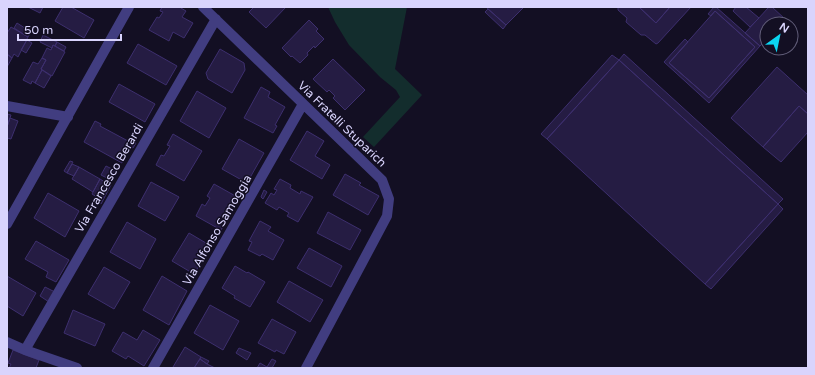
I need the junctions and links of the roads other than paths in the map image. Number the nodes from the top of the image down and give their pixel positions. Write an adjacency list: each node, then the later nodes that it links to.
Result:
1 (129, 7): 6 (street)
2 (203, 7): 3 (street, Via Fratelli Stuparich)
3 (216, 19): 4 (street, Via Fratelli Stuparich); 9 (street, Via Francesco Berardi)
4 (304, 104): 11 (street, Via Alfonso Samoggia); 12 (street, Via Fratelli Stuparich)
5 (7, 106): 6 (street)
6 (68, 117): 7 (street)
7 (7, 224)
8 (7, 342): 9 (street)
9 (25, 350): 10 (street)
10 (77, 368)
11 (153, 368)
12 (306, 368)

